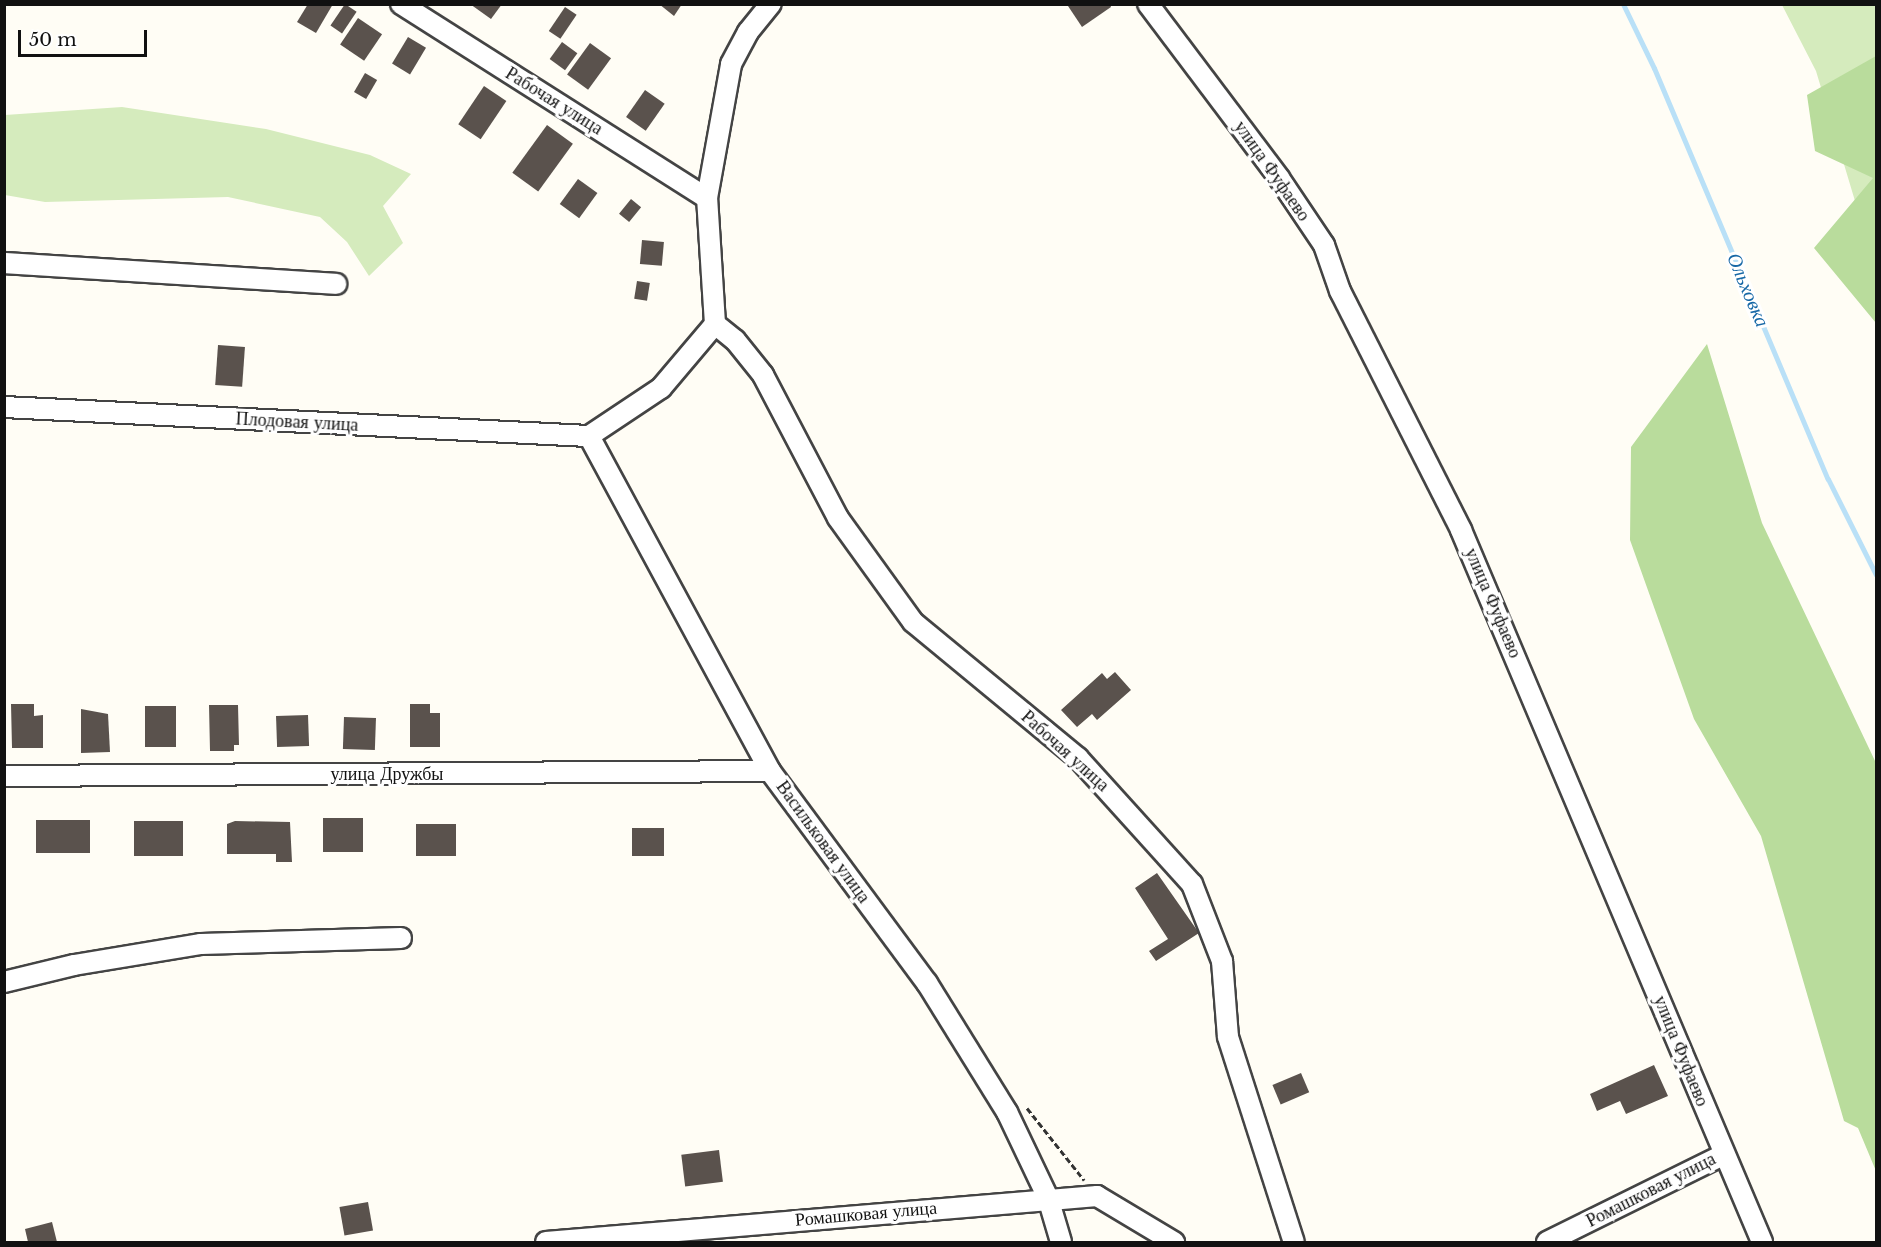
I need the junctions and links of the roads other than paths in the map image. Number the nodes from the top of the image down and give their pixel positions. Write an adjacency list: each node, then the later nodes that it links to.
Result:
1 (401, 4): 4 (street, Рабочая улица)
2 (771, 4): 4 (street)
3 (1149, 4): 14 (street, улица Фуфаево)
4 (707, 198): 7 (street)
5 (4, 263): 6 (street)
6 (336, 284)
7 (715, 324): 9 (street); 19 (street, Рабочая улица)
8 (4, 407): 9 (street, Плодовая улица)
9 (589, 436): 10 (street, Васильковая улица)
10 (770, 771): 11 (street, улица Дружбы); 15 (street, Васильковая улица)
11 (4, 776)
12 (401, 938): 13 (street)
13 (4, 982)
14 (1723, 1155): 20 (street, Ромашковая улица); 21 (street, улица Фуфаево)
15 (1048, 1198): 16 (street, Ромашковая улица); 17 (street, Васильковая улица); 18 (street, Ромашковая улица)
16 (546, 1242)
17 (1061, 1242)
18 (1174, 1242)
19 (1294, 1242)
20 (1547, 1242)
21 (1762, 1242)

